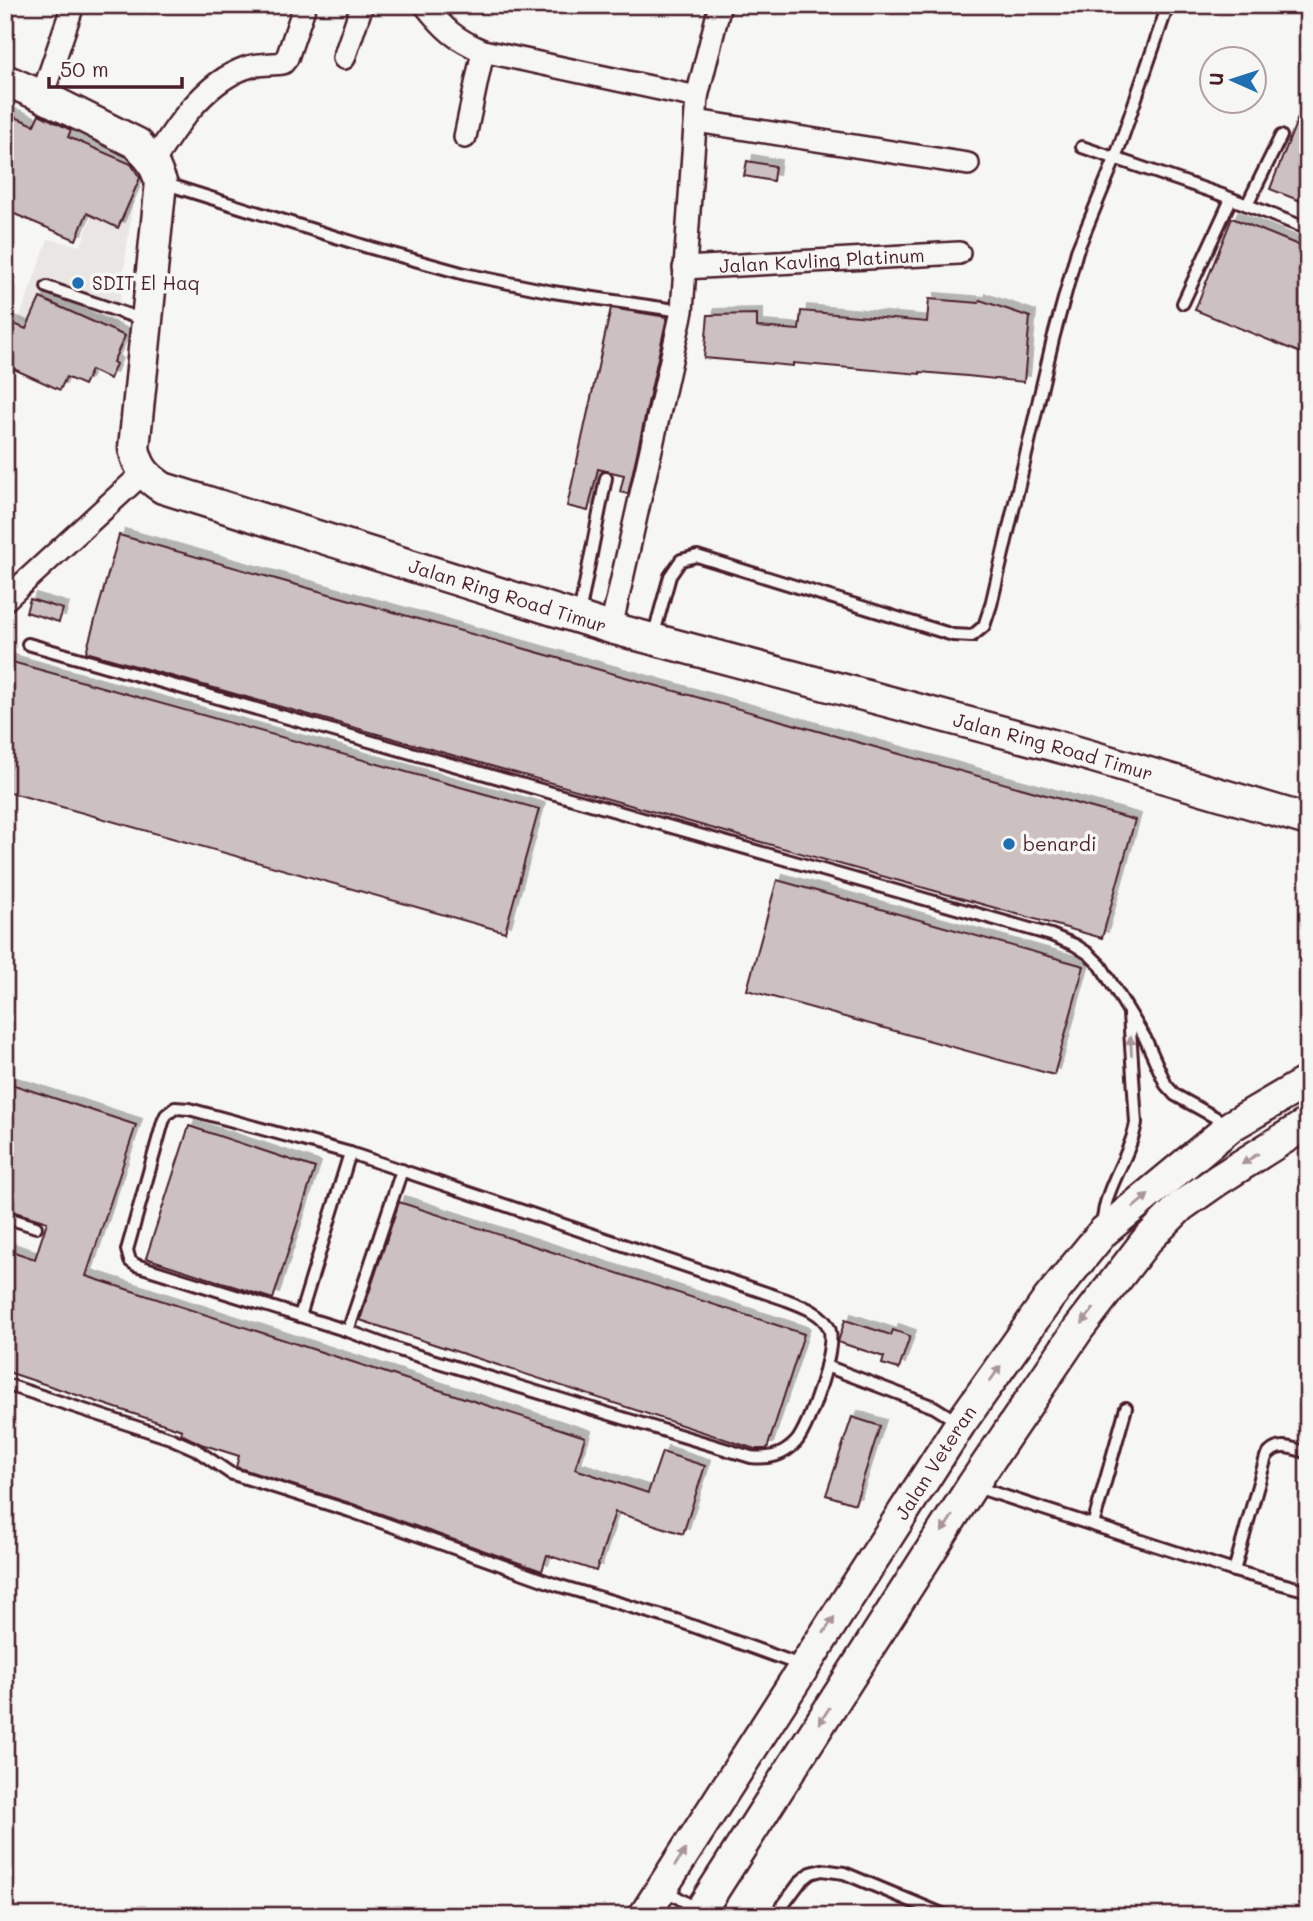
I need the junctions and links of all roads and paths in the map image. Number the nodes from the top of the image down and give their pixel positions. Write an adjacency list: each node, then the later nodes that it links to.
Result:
1 (73, 5): 10 (street)
2 (305, 5): 18 (street)
3 (362, 5): 8 (street)
4 (425, 5): 7 (street)
5 (720, 5): 11 (street)
6 (1168, 5): 16 (lane)
7 (483, 51): 11 (street); 14 (street)
8 (344, 58)
9 (5, 80): 10 (main road)
10 (42, 96): 18 (main road)
11 (698, 97): 12 (street)
12 (696, 121): 17 (street); 23 (street)
13 (1280, 136): 20 (lane)
14 (465, 137)
15 (1082, 148): 16 (lane)
16 (1115, 159): 19 (lane); 33 (lane)
17 (968, 164)
18 (157, 173): 26 (lane); 27 (main road)
19 (1226, 197): 20 (lane); 25 (lane)
20 (1247, 205): 21 (lane)
21 (1308, 229)
22 (959, 253): 23 (street, Jalan Kavling Platinum)
23 (684, 268): 26 (street)
24 (47, 287): 27 (lane)
25 (1183, 303)
26 (682, 311): 32 (street)
27 (146, 321): 28 (main road)
28 (143, 473): 30 (street); 31 (main road, Jalan Ring Road Timur)
29 (606, 478): 31 (lane)
30 (5, 600)
31 (579, 618): 32 (main road, Jalan Ring Road Timur)
32 (611, 628): 33 (main road, Jalan Ring Road Timur)
33 (652, 640): 35 (main road, Jalan Ring Road Timur)
34 (28, 644): 36 (lane)
35 (1308, 820)
36 (1129, 1011): 39 (lane); 44 (lane, one-way to 36)
37 (1308, 1081): 39 (main road, Jalan Veteran)
38 (1308, 1123): 52 (main road, one-way to 52)
39 (1231, 1126): 44 (main road, Jalan Veteran, one-way to 39)
40 (350, 1153): 41 (lane); 45 (lane); 45 (lane)
41 (402, 1170): 46 (lane); 47 (lane)
42 (5, 1217): 43 (lane)
43 (36, 1227)
44 (1103, 1232): 50 (main road, Jalan Veteran, one-way to 44)
45 (300, 1316): 46 (lane)
46 (348, 1331): 47 (lane)
47 (826, 1366): 50 (lane)
48 (5, 1384): 56 (lane)
49 (1126, 1408): 53 (lane)
50 (948, 1415): 56 (main road, Jalan Veteran, one-way to 50)
51 (1308, 1453): 54 (lane)
52 (972, 1486): 53 (lane); 58 (main road, one-way to 58)
53 (1093, 1525): 54 (lane)
54 (1234, 1571): 55 (lane)
55 (1308, 1591)
56 (799, 1664): 57 (main road, Jalan Veteran, one-way to 56)
57 (662, 1887): 58 (lane); 59 (main road, Jalan Veteran)
58 (701, 1914)
59 (643, 1916)
60 (775, 1916): 61 (lane)
61 (947, 1916)

